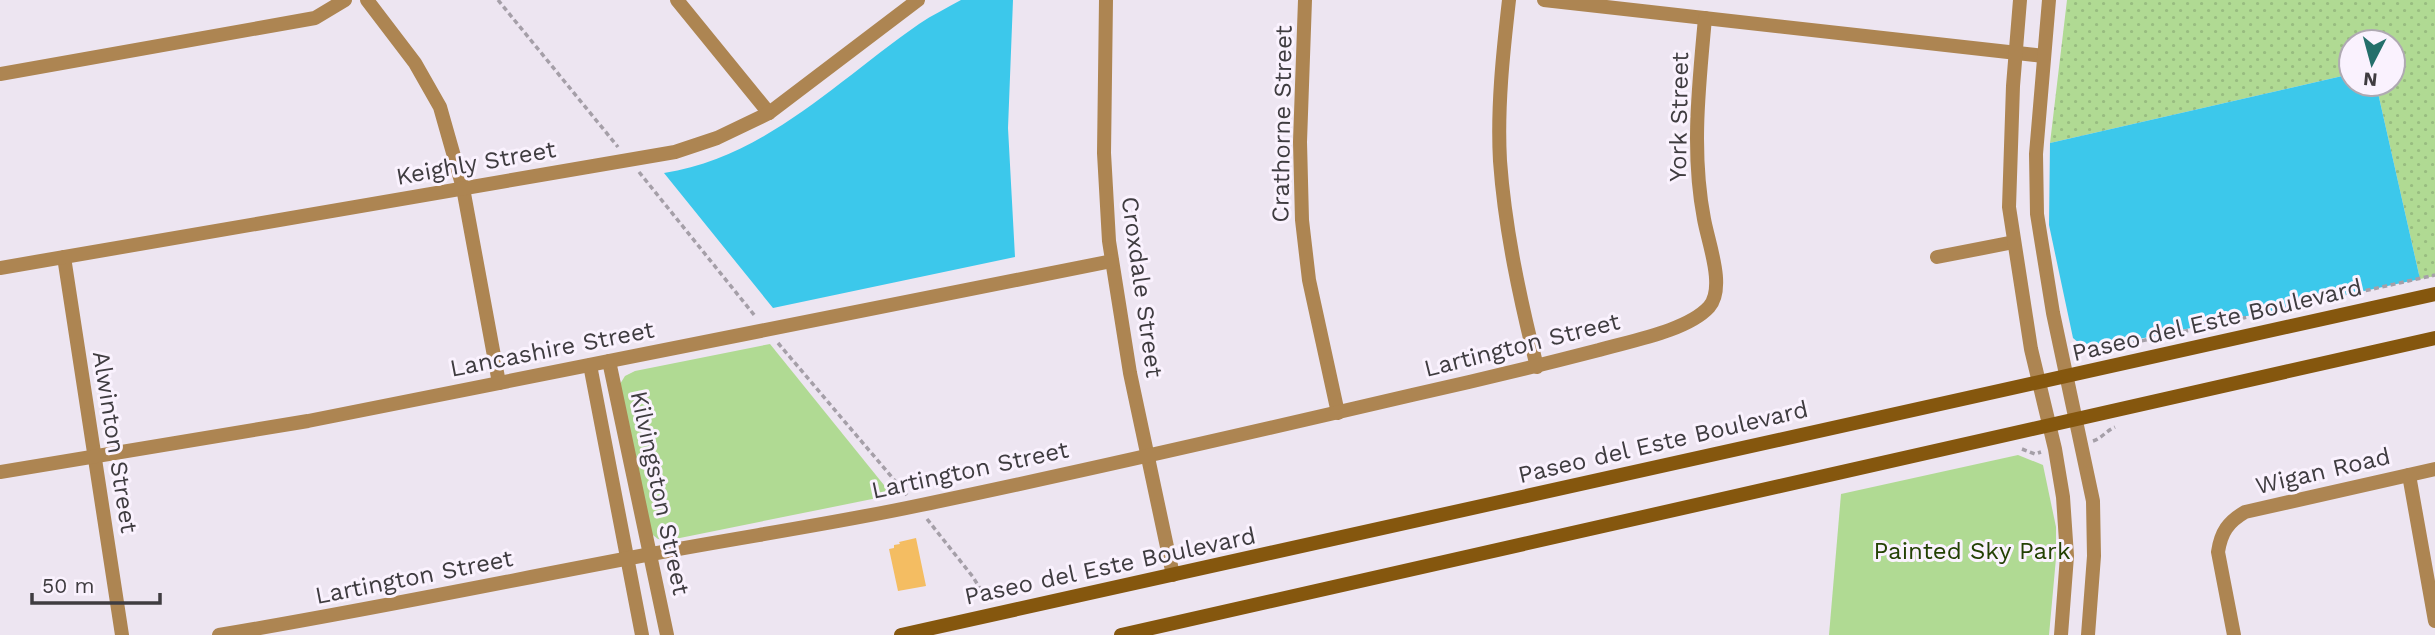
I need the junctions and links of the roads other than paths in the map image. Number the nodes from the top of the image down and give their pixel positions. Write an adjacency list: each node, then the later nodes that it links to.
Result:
1 (345, 0): 14 (street)
2 (367, 0): 16 (street)
3 (677, 0): 15 (street)
4 (918, 0): 15 (street, Keighly Street)
5 (1106, 0): 20 (street, Croxdale Street)
6 (1305, 0): 31 (street, Crathorne Street)
7 (1508, 0): 27 (street)
8 (1544, 0): 11 (street)
9 (2020, 0): 12 (street)
10 (2049, 0): 13 (street)
11 (1705, 18): 12 (street); 23 (street, York Street)
12 (2015, 53): 13 (street); 17 (street)
13 (2044, 56): 28 (street)
14 (0, 74)
15 (769, 113): 16 (street, Keighly Street)
16 (463, 188): 18 (street, Keighly Street); 30 (street)
17 (2014, 242): 19 (street); 29 (street)
18 (64, 257): 21 (street, Keighly Street); 34 (street, Alwinton Street)
19 (1937, 257)
20 (1112, 261): 25 (street, Lancashire Street); 35 (street, Croxdale Street)
21 (0, 268)
22 (2435, 294): 28 (main road, Paseo del Este Boulevard)
23 (1714, 299): 27 (street, Lartington Street)
24 (2435, 338): 32 (main road)
25 (609, 362): 26 (street, Lancashire Street); 39 (street, Kilvingston Street)
26 (590, 365): 30 (street, Lancashire Street); 40 (street, Kilvingston Street)
27 (1537, 366): 31 (street, Lartington Street)
28 (2066, 377): 29 (main road, Paseo del Este Boulevard); 32 (street)
29 (2039, 382): 33 (street); 41 (main road, Paseo del Este Boulevard)
30 (499, 383): 34 (street, Lancashire Street)
31 (1338, 413): 35 (street, Lartington Street)
32 (2075, 420): 33 (main road); 50 (street)
33 (2049, 426): 48 (main road); 49 (street)
34 (94, 456): 37 (street, Lancashire Street); 43 (street, Alwinton Street)
35 (1147, 456): 39 (street, Lartington Street); 41 (street, Croxdale Street)
36 (2435, 469): 38 (street, Wigan Road)
37 (0, 472)
38 (2409, 475): 42 (street); 51 (street, Wigan Road)
39 (650, 554): 40 (street, Lartington Street); 46 (street, Kilvingston Street)
40 (628, 559): 44 (street, Lartington Street); 45 (street, Kilvingston Street)
41 (1173, 575): 47 (main road, Paseo del Este Boulevard)
42 (2435, 621)
43 (122, 635)
44 (219, 635)
45 (642, 635)
46 (667, 635)
47 (901, 635)
48 (1121, 635)
49 (2061, 635)
50 (2088, 635)
51 (2234, 635)

